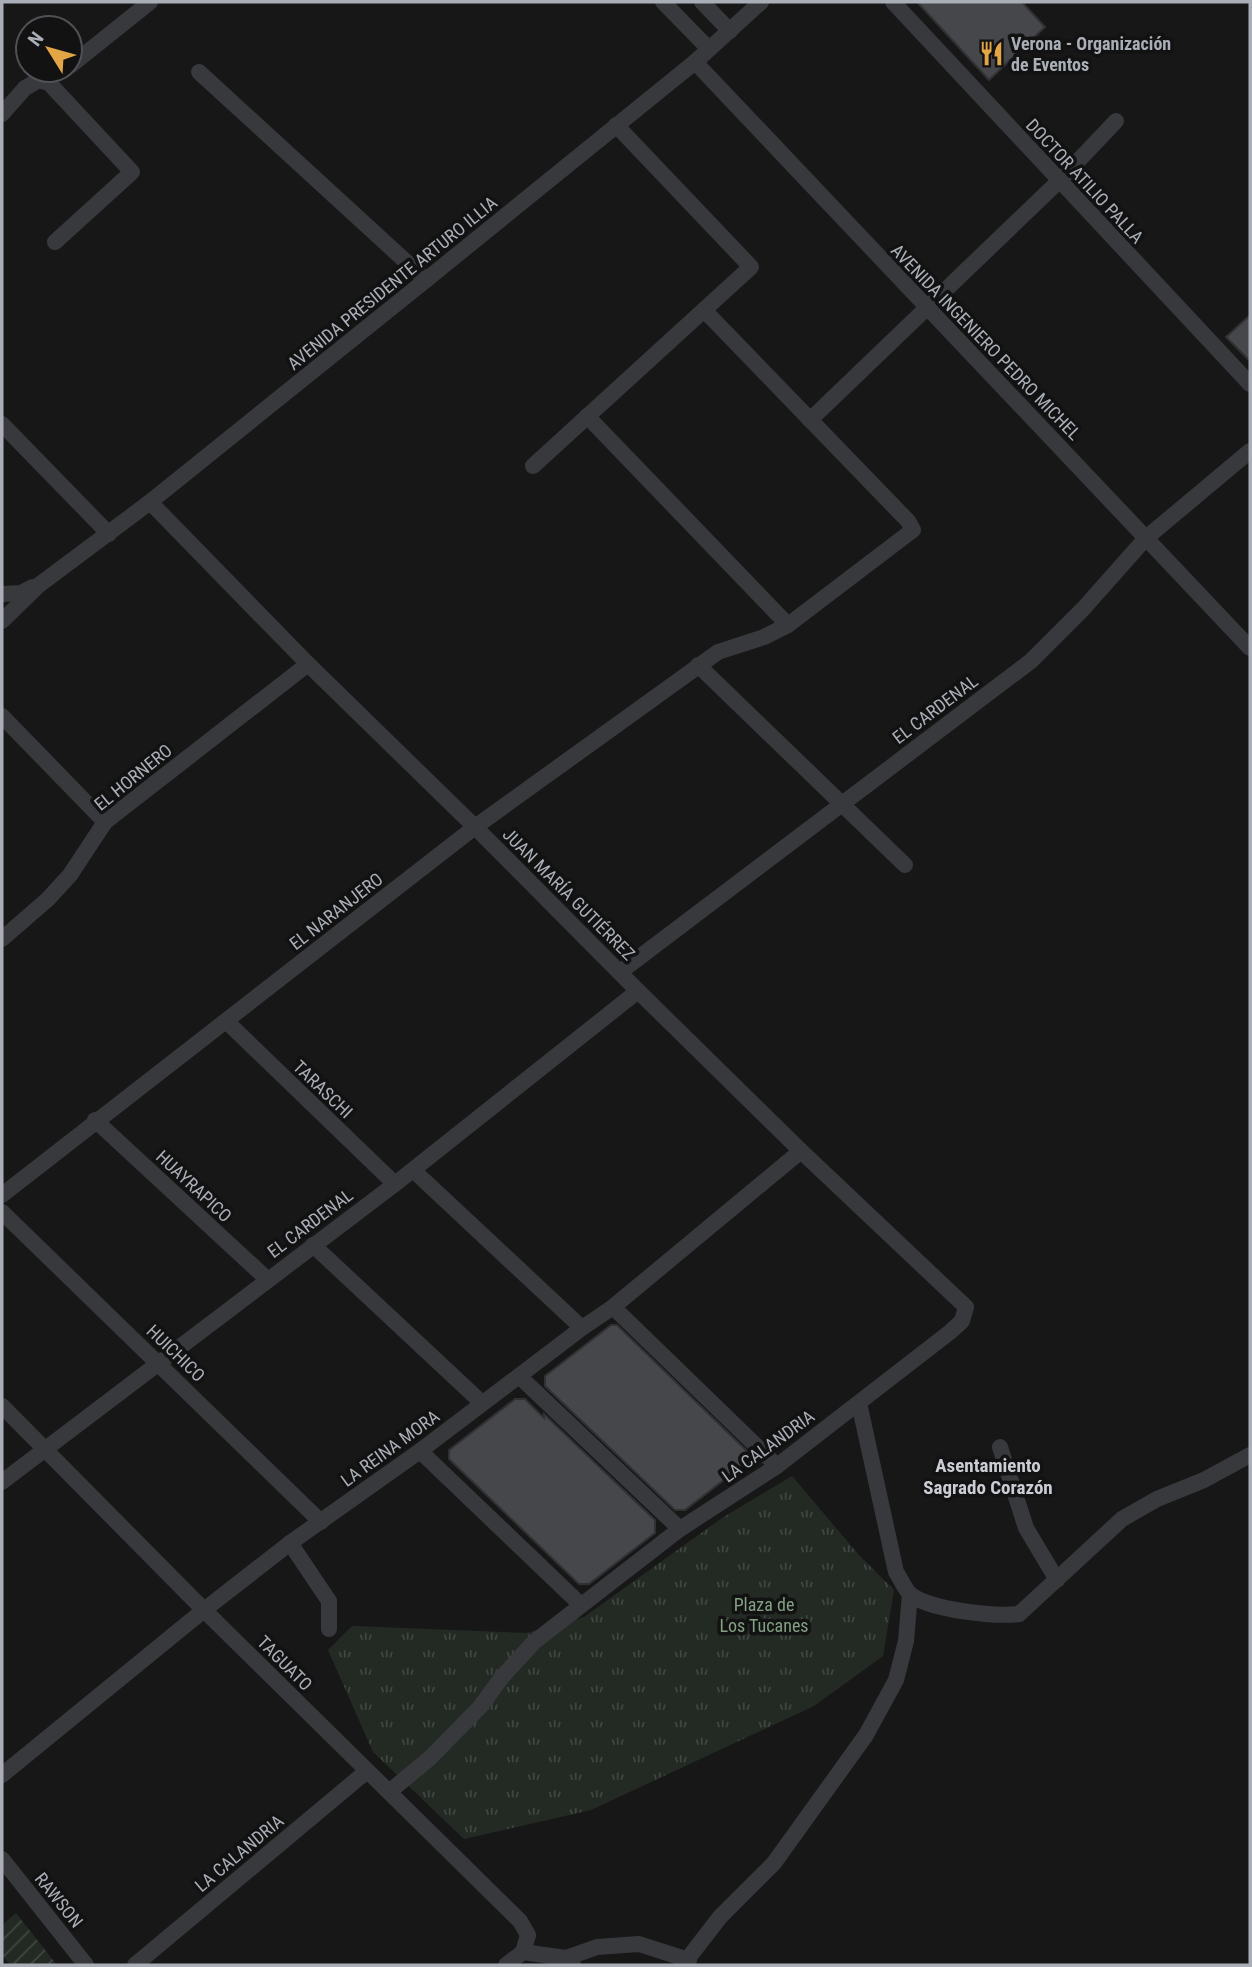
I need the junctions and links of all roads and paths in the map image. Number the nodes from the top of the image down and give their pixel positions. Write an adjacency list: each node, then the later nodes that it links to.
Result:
1 (663, 2): 7 (street)
2 (702, 2): 6 (street)
3 (761, 2): 6 (street, AVENIDA PRESIDENTE ARTURO ILLIA)
4 (893, 2): 16 (street, DOCTOR ATILIO PALLA)
5 (142, 4): 8 (street)
6 (730, 31): 7 (street, AVENIDA PRESIDENTE ARTURO ILLIA)
7 (709, 49): 9 (street, AVENIDA PRESIDENTE ARTURO ILLIA)
8 (84, 54)
9 (695, 62): 15 (street, AVENIDA PRESIDENTE ARTURO ILLIA); 19 (street, AVENIDA INGENIERO PEDRO MICHEL)
10 (200, 72): 18 (street)
11 (32, 84): 13 (street)
12 (50, 84): 17 (street)
13 (2, 114)
14 (1116, 121): 16 (street)
15 (616, 125): 18 (street, AVENIDA PRESIDENTE ARTURO ILLIA); 20 (street)
16 (1059, 181): 19 (street); 21 (street, DOCTOR ATILIO PALLA)
17 (55, 242)
18 (426, 280): 27 (street, AVENIDA PRESIDENTE ARTURO ILLIA)
19 (927, 308): 23 (street); 29 (street, AVENIDA INGENIERO PEDRO MICHEL)
20 (704, 310): 22 (street); 23 (street)
21 (1250, 384)
22 (587, 416): 26 (street); 33 (street)
23 (810, 420): 33 (street, EL NARANJERO)
24 (2, 424): 28 (street)
25 (1250, 451): 29 (street, EL CARDENAL)
26 (533, 466)
27 (150, 502): 28 (street, AVENIDA PRESIDENTE ARTURO ILLIA); 35 (street, JUAN MARÍA GUTIÉRREZ)
28 (109, 534): 30 (street, AVENIDA PRESIDENTE ARTURO ILLIA)
29 (1146, 538): 34 (street, AVENIDA INGENIERO PEDRO MICHEL); 38 (street, EL CARDENAL)
30 (39, 584): 31 (street); 32 (street)
31 (2, 594)
32 (2, 621)
33 (788, 625): 36 (street, EL NARANJERO)
34 (1250, 648)
35 (308, 664): 39 (street, EL HORNERO); 40 (street, JUAN MARÍA GUTIÉRREZ)
36 (698, 665): 38 (street); 40 (street, EL NARANJERO)
37 (2, 716): 39 (street)
38 (840, 803): 41 (street); 43 (street, EL CARDENAL)
39 (105, 822): 42 (street, EL HORNERO)
40 (475, 827): 43 (street, JUAN MARÍA GUTIÉRREZ); 45 (street, EL NARANJERO)
41 (905, 865)
42 (2, 939)
43 (620, 972): 44 (street, JUAN MARÍA GUTIÉRREZ)
44 (638, 990): 47 (street, JUAN MARÍA GUTIÉRREZ); 48 (street, EL CARDENAL)
45 (226, 1021): 46 (street, EL NARANJERO); 49 (street, TARASCHI)
46 (95, 1120): 50 (street, EL NARANJERO); 53 (street, HUAYRAPICO)
47 (801, 1151): 54 (street, LA REINA MORA); 55 (street, JUAN MARÍA GUTIÉRREZ)
48 (413, 1170): 49 (street, EL CARDENAL); 56 (street)
49 (395, 1184): 52 (street, EL CARDENAL)
50 (2, 1195)
51 (2, 1212): 57 (street, HUICHICO)
52 (313, 1245): 53 (street, EL CARDENAL); 59 (street)
53 (267, 1279): 57 (street, EL CARDENAL)
54 (614, 1307): 56 (street, LA REINA MORA); 66 (street)
55 (966, 1307): 60 (street, LA CALANDRIA)
56 (582, 1328): 58 (street, LA REINA MORA)
57 (158, 1362): 63 (street, EL CARDENAL); 70 (street, HUICHICO)
58 (519, 1376): 59 (street, LA REINA MORA); 71 (street)
59 (482, 1403): 64 (street, LA REINA MORA)
60 (859, 1403): 66 (street, LA CALANDRIA); 74 (street)
61 (2, 1406): 63 (street, TAGUATO)
62 (1000, 1447): 73 (street)
63 (44, 1449): 69 (street, EL CARDENAL); 76 (street, TAGUATO)
64 (420, 1451): 70 (street, LA REINA MORA); 75 (street)
65 (1250, 1455): 68 (street)
66 (777, 1466): 71 (street, LA CALANDRIA)
67 (1250, 1467): 68 (street)
68 (1204, 1480): 73 (street)
69 (2, 1482)
70 (321, 1522): 72 (street, LA REINA MORA)
71 (680, 1529): 75 (street, LA CALANDRIA)
72 (290, 1544): 76 (street, LA REINA MORA); 77 (street)
73 (1057, 1580): 74 (street)
74 (910, 1594): 84 (street)
75 (581, 1605): 80 (street, LA CALANDRIA)
76 (204, 1610): 78 (street, TAGUATO); 79 (street, LA REINA MORA)
77 (329, 1629)
78 (367, 1771): 80 (street, TAGUATO); 86 (street, LA CALANDRIA)
79 (2, 1775)
80 (389, 1793): 82 (street, TAGUATO)
81 (2, 1859): 85 (street, RAWSON)
82 (523, 1952): 83 (street); 87 (street)
83 (569, 1962): 84 (street)
84 (686, 1962)
85 (86, 1965)
86 (135, 1965)
87 (506, 1965)

